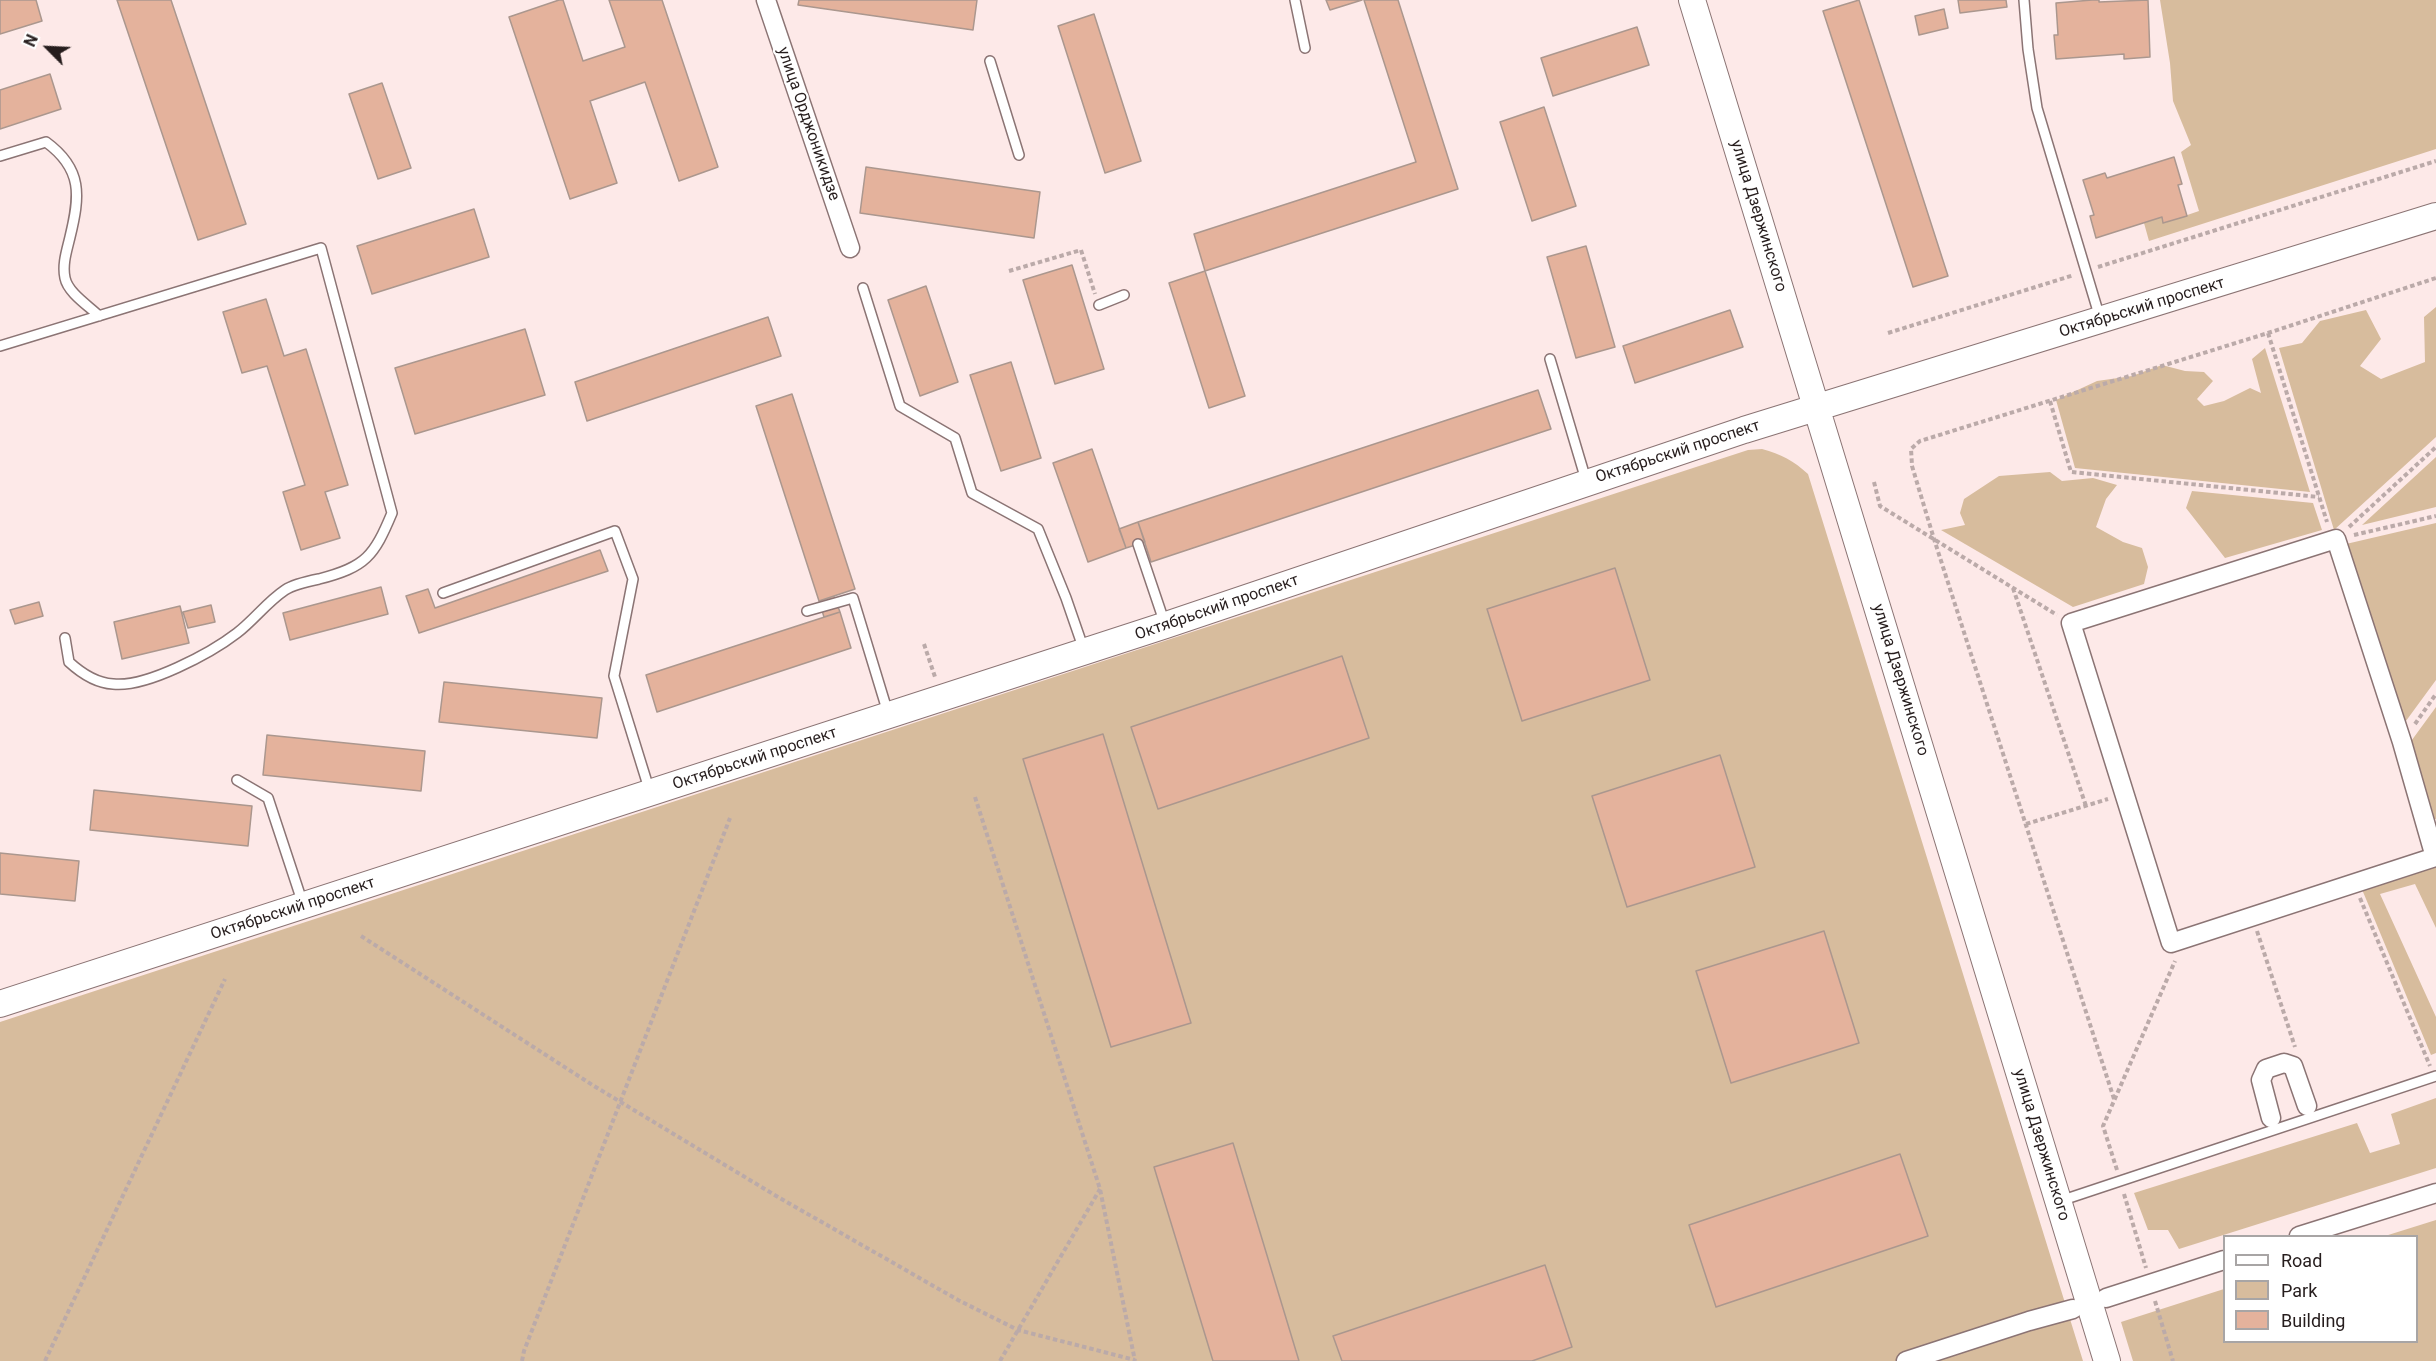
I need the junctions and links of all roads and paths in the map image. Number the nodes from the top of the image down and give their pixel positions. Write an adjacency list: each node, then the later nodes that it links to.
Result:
1 (766, 0): 11 (street, улица Орджоникидзе)
2 (1295, 0): 5 (lane)
3 (1692, 0): 25 (street, улица Дзержинского)
4 (2024, 0): 13 (lane)
5 (1305, 48)
6 (990, 61): 7 (lane)
7 (1019, 155)
8 (0, 156): 18 (lane)
9 (2436, 161): 13 (path)
10 (2436, 216): 19 (street, Октябрьский проспект)
11 (850, 248)
12 (1009, 271): 17 (path)
13 (2086, 271): 19 (lane); 20 (path)
14 (2436, 278): 21 (path)
15 (863, 288): 41 (lane)
16 (1124, 296): 17 (lane)
17 (1099, 304)
18 (99, 316): 22 (lane); 39 (lane)
19 (2101, 320): 25 (street, Октябрьский проспект)
20 (1888, 333)
21 (2268, 333): 24 (path); 29 (path)
22 (0, 346)
23 (1550, 359): 27 (lane)
24 (2050, 401): 29 (path); 31 (path)
25 (1816, 407): 27 (street, Октябрьский проспект); 70 (street, улица Дзержинского)
26 (2436, 447): 32 (path)
27 (1587, 482): 38 (street, Октябрьский проспект)
28 (1874, 482): 31 (path)
29 (2319, 497): 32 (path)
30 (2436, 516): 32 (path)
31 (1934, 539): 34 (path); 52 (path)
32 (2334, 540): 37 (street); 45 (street)
33 (1138, 544): 38 (lane)
34 (2012, 587): 37 (path); 50 (path)
35 (443, 593): 47 (lane)
36 (807, 611): 44 (lane)
37 (2070, 623): 48 (street)
38 (1166, 626): 41 (street, Октябрьский проспект)
39 (64, 638)
40 (924, 644): 43 (path)
41 (1084, 652): 43 (street, Октябрьский проспект)
42 (2436, 694): 45 (path)
43 (942, 698): 44 (street, Октябрьский проспект)
44 (889, 715): 47 (street, Октябрьский проспект)
45 (2402, 742): 53 (street)
46 (237, 780): 54 (lane)
47 (650, 793): 54 (street, Октябрьский проспект)
48 (2125, 795): 50 (path); 57 (street)
49 (975, 797): 68 (path)
50 (2086, 806): 52 (path)
51 (730, 818): 64 (path)
52 (2026, 824): 63 (path)
53 (2354, 884): 55 (street); 61 (path)
54 (304, 905): 59 (street, Октябрьский проспект)
55 (2253, 916): 57 (street); 60 (path)
56 (361, 936): 64 (path)
57 (2170, 943): 63 (path)
58 (225, 979): 77 (path)
59 (0, 1004)
60 (2298, 1053)
61 (2431, 1067)
62 (2436, 1076): 67 (lane)
63 (2114, 1099): 67 (path)
64 (620, 1102): 76 (path); 78 (path)
65 (2307, 1106): 66 (street)
66 (2271, 1119)
67 (2120, 1182): 70 (lane); 73 (path)
68 (1100, 1189): 76 (path); 80 (path)
69 (2436, 1193): 71 (street)
70 (2058, 1202): 82 (street, улица Дзержинского)
71 (2302, 1235)
72 (2223, 1260): 73 (street)
73 (2151, 1284): 74 (street); 83 (path)
74 (2106, 1298)
75 (2073, 1309): 81 (street)
76 (1018, 1330): 79 (path); 80 (path)
77 (45, 1361)
78 (522, 1361)
79 (1000, 1361)
80 (1135, 1361)
81 (1906, 1361)
82 (2107, 1361)
83 (2173, 1361)

